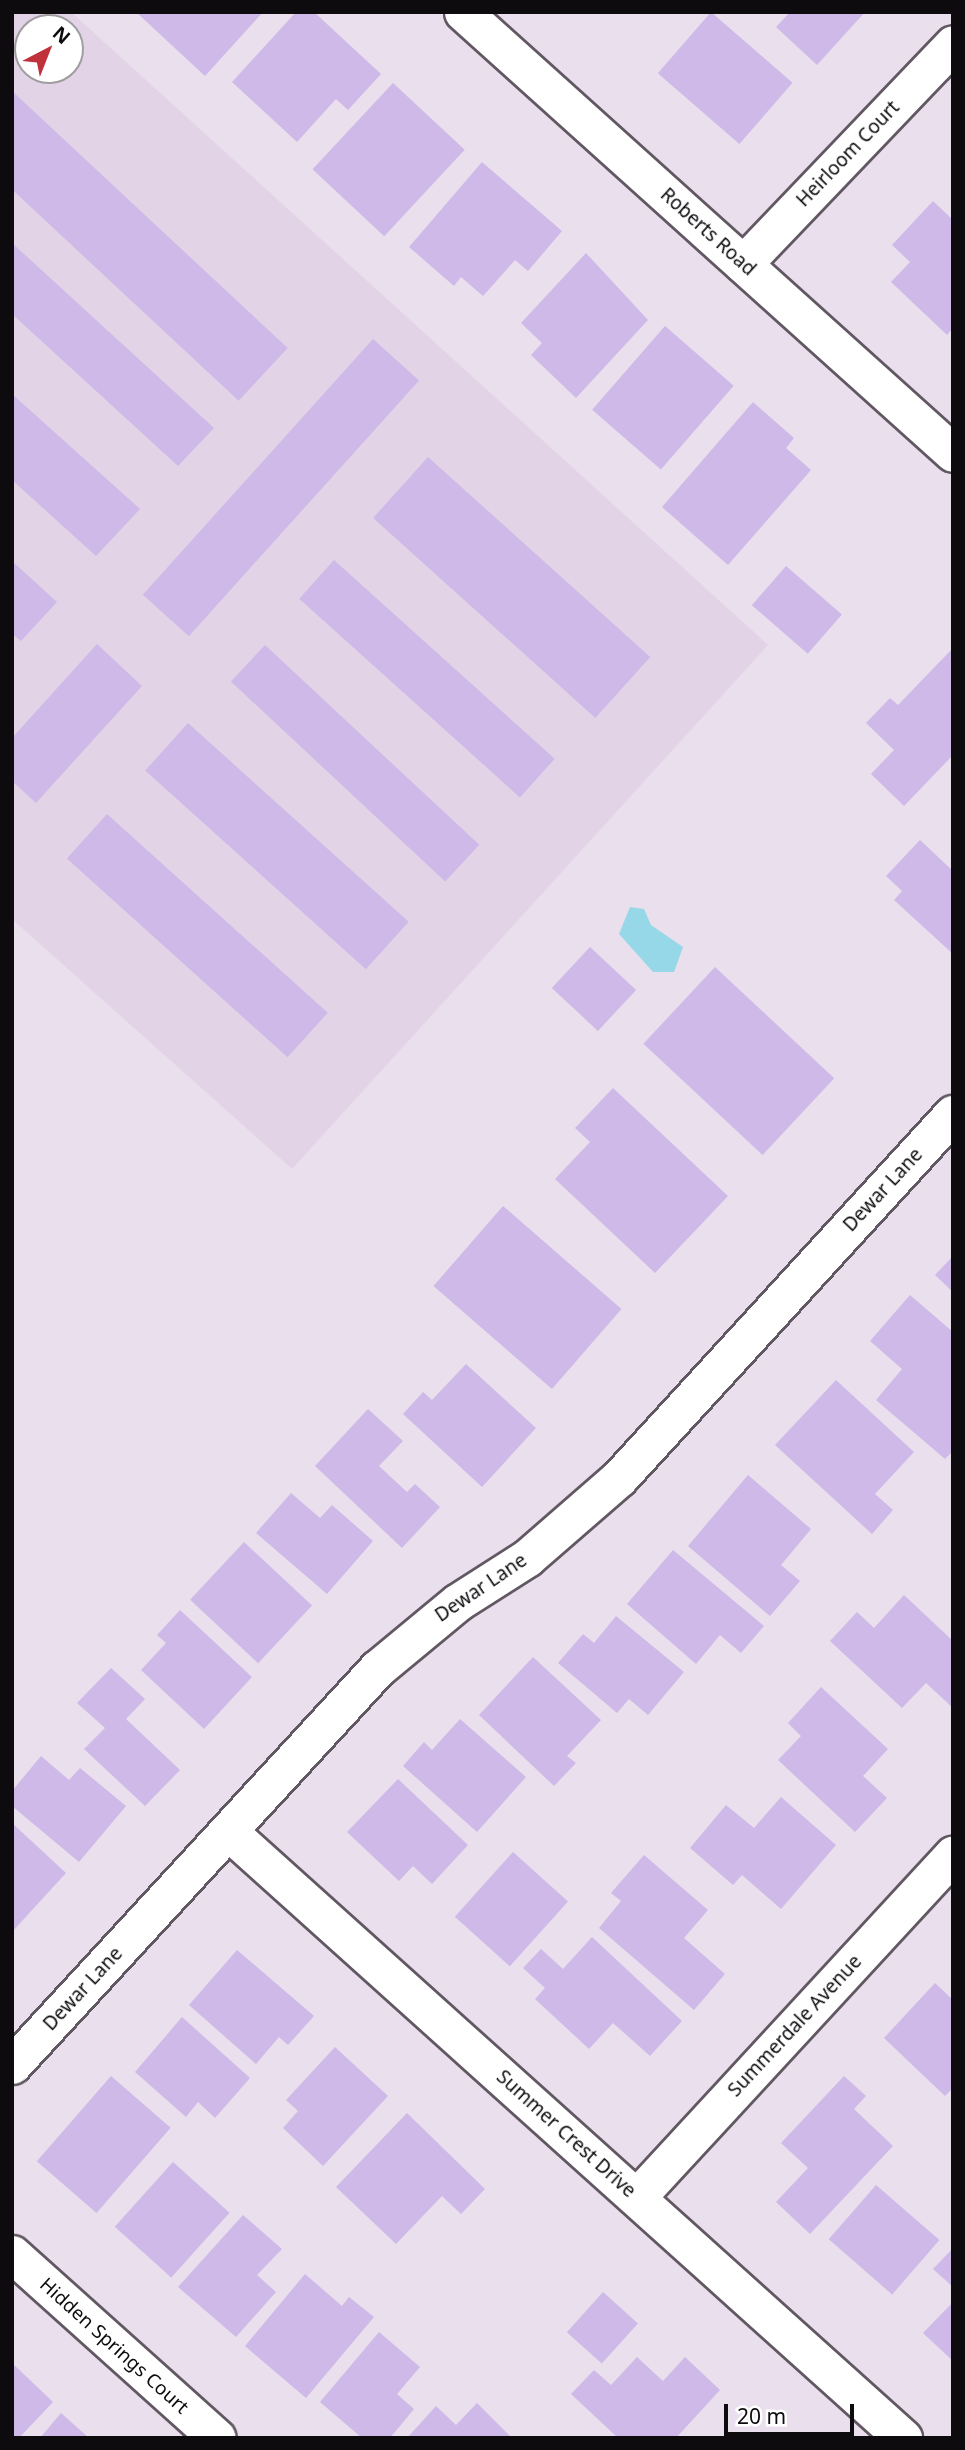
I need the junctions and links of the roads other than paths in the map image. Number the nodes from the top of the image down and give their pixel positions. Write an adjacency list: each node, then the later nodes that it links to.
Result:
1 (463, 12): 3 (street, Roberts Road)
2 (953, 44): 3 (street, Heirloom Court)
3 (743, 264): 4 (street, Roberts Road)
4 (953, 453)
5 (953, 1114): 6 (street, Dewar Lane)
6 (228, 1831): 8 (street, Dewar Lane); 9 (street, Summer Crest Drive)
7 (953, 1854): 9 (street, Summerdale Avenue)
8 (12, 2065)
9 (637, 2197): 12 (street, Summer Crest Drive)
10 (12, 2254): 11 (street, Hidden Springs Court)
11 (217, 2438)
12 (904, 2438)

